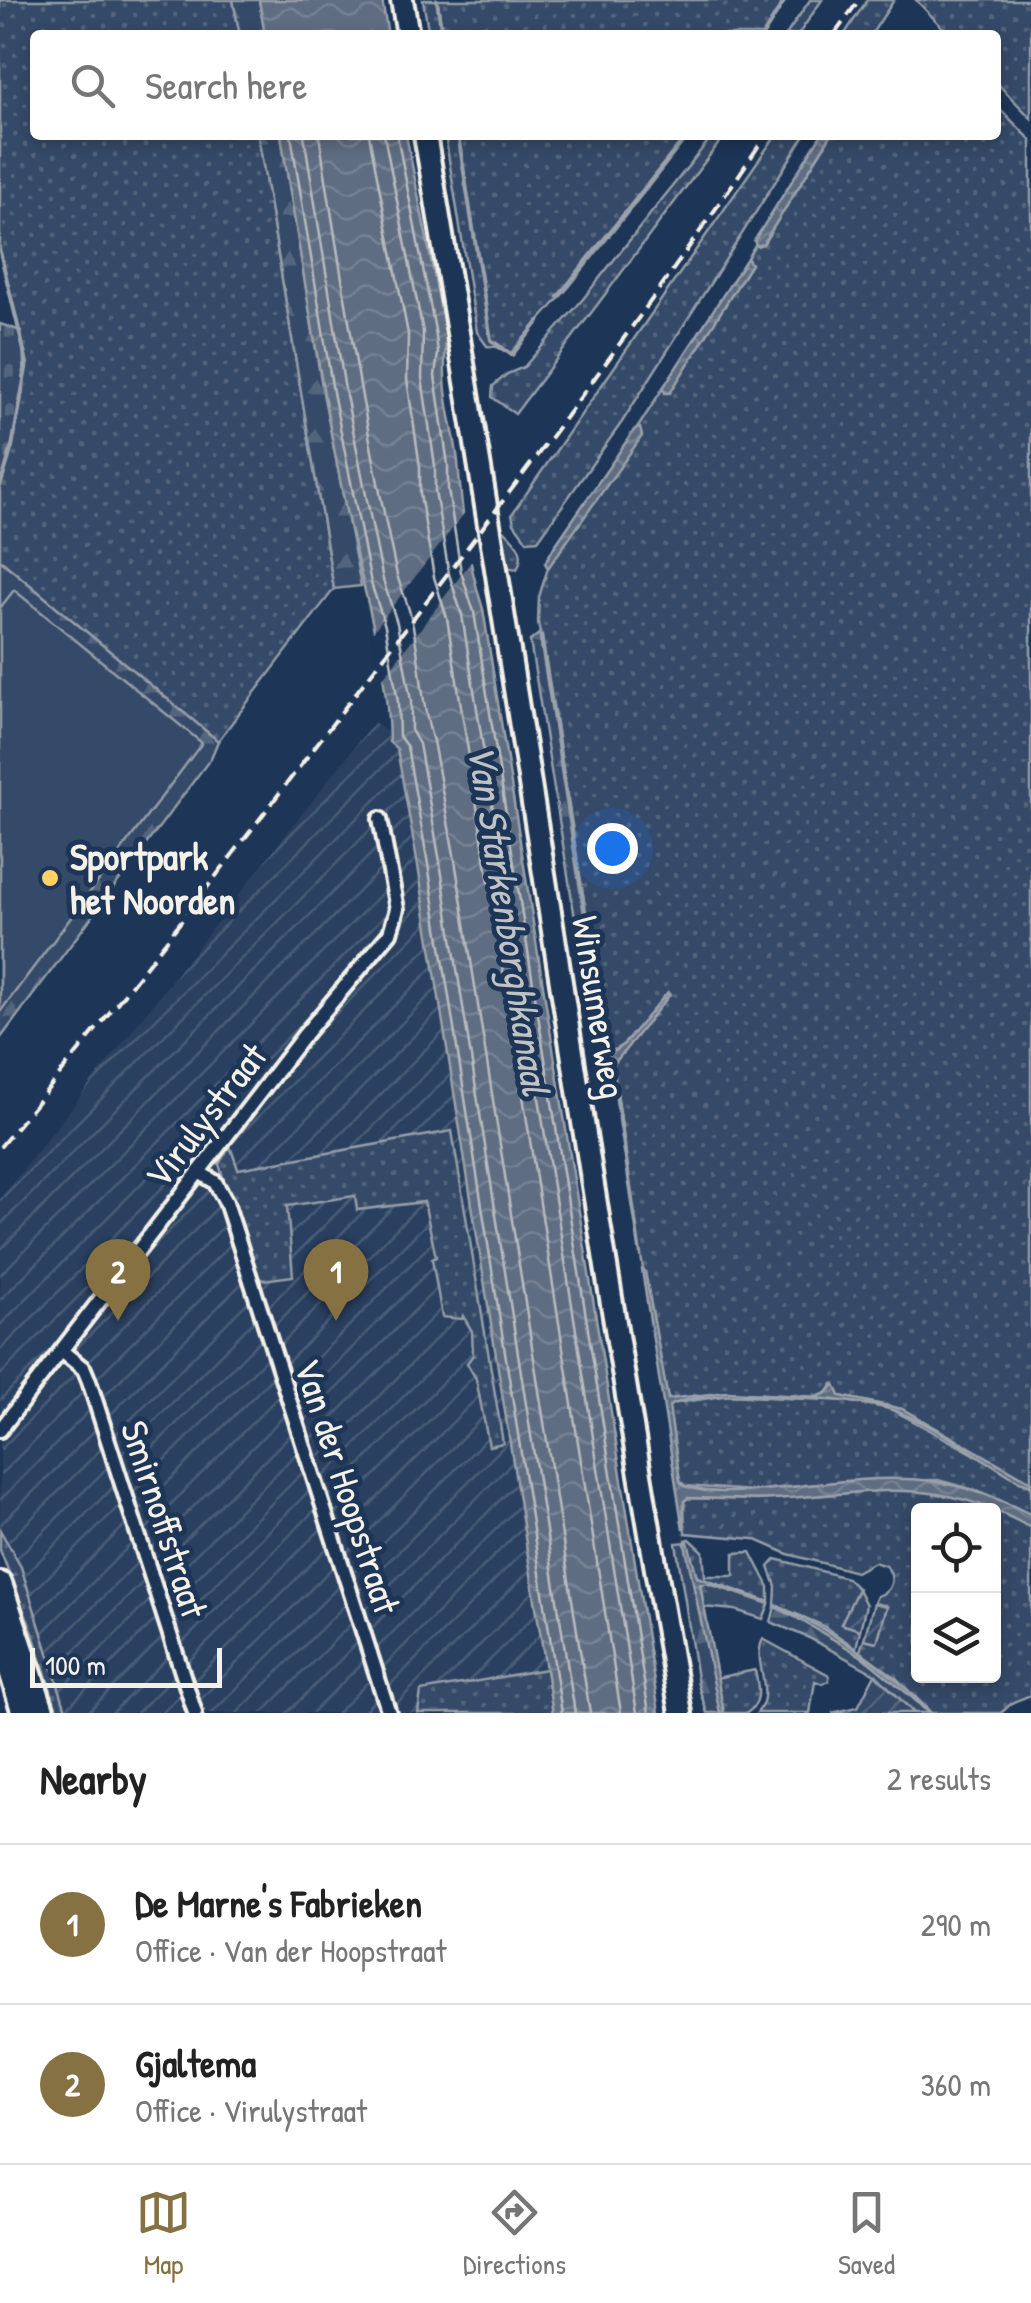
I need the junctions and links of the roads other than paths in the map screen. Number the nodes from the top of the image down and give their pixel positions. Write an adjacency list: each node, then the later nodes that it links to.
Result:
1 (402, 0): 2 (main road)
2 (407, 30)
3 (426, 140): 14 (main road, Winsumerweg)
4 (380, 819): 5 (street, Virulystraat)
5 (199, 1172): 6 (street, Virulystraat); 13 (street, Van der Hoopstraat)
6 (63, 1352): 7 (street, Virulystraat); 12 (street, Smirnoffstraat)
7 (0, 1430)
8 (0, 1584): 11 (highway)
9 (0, 1636): 10 (highway)
10 (24, 1713)
11 (43, 1713)
12 (195, 1713)
13 (389, 1713)
14 (681, 1713)

